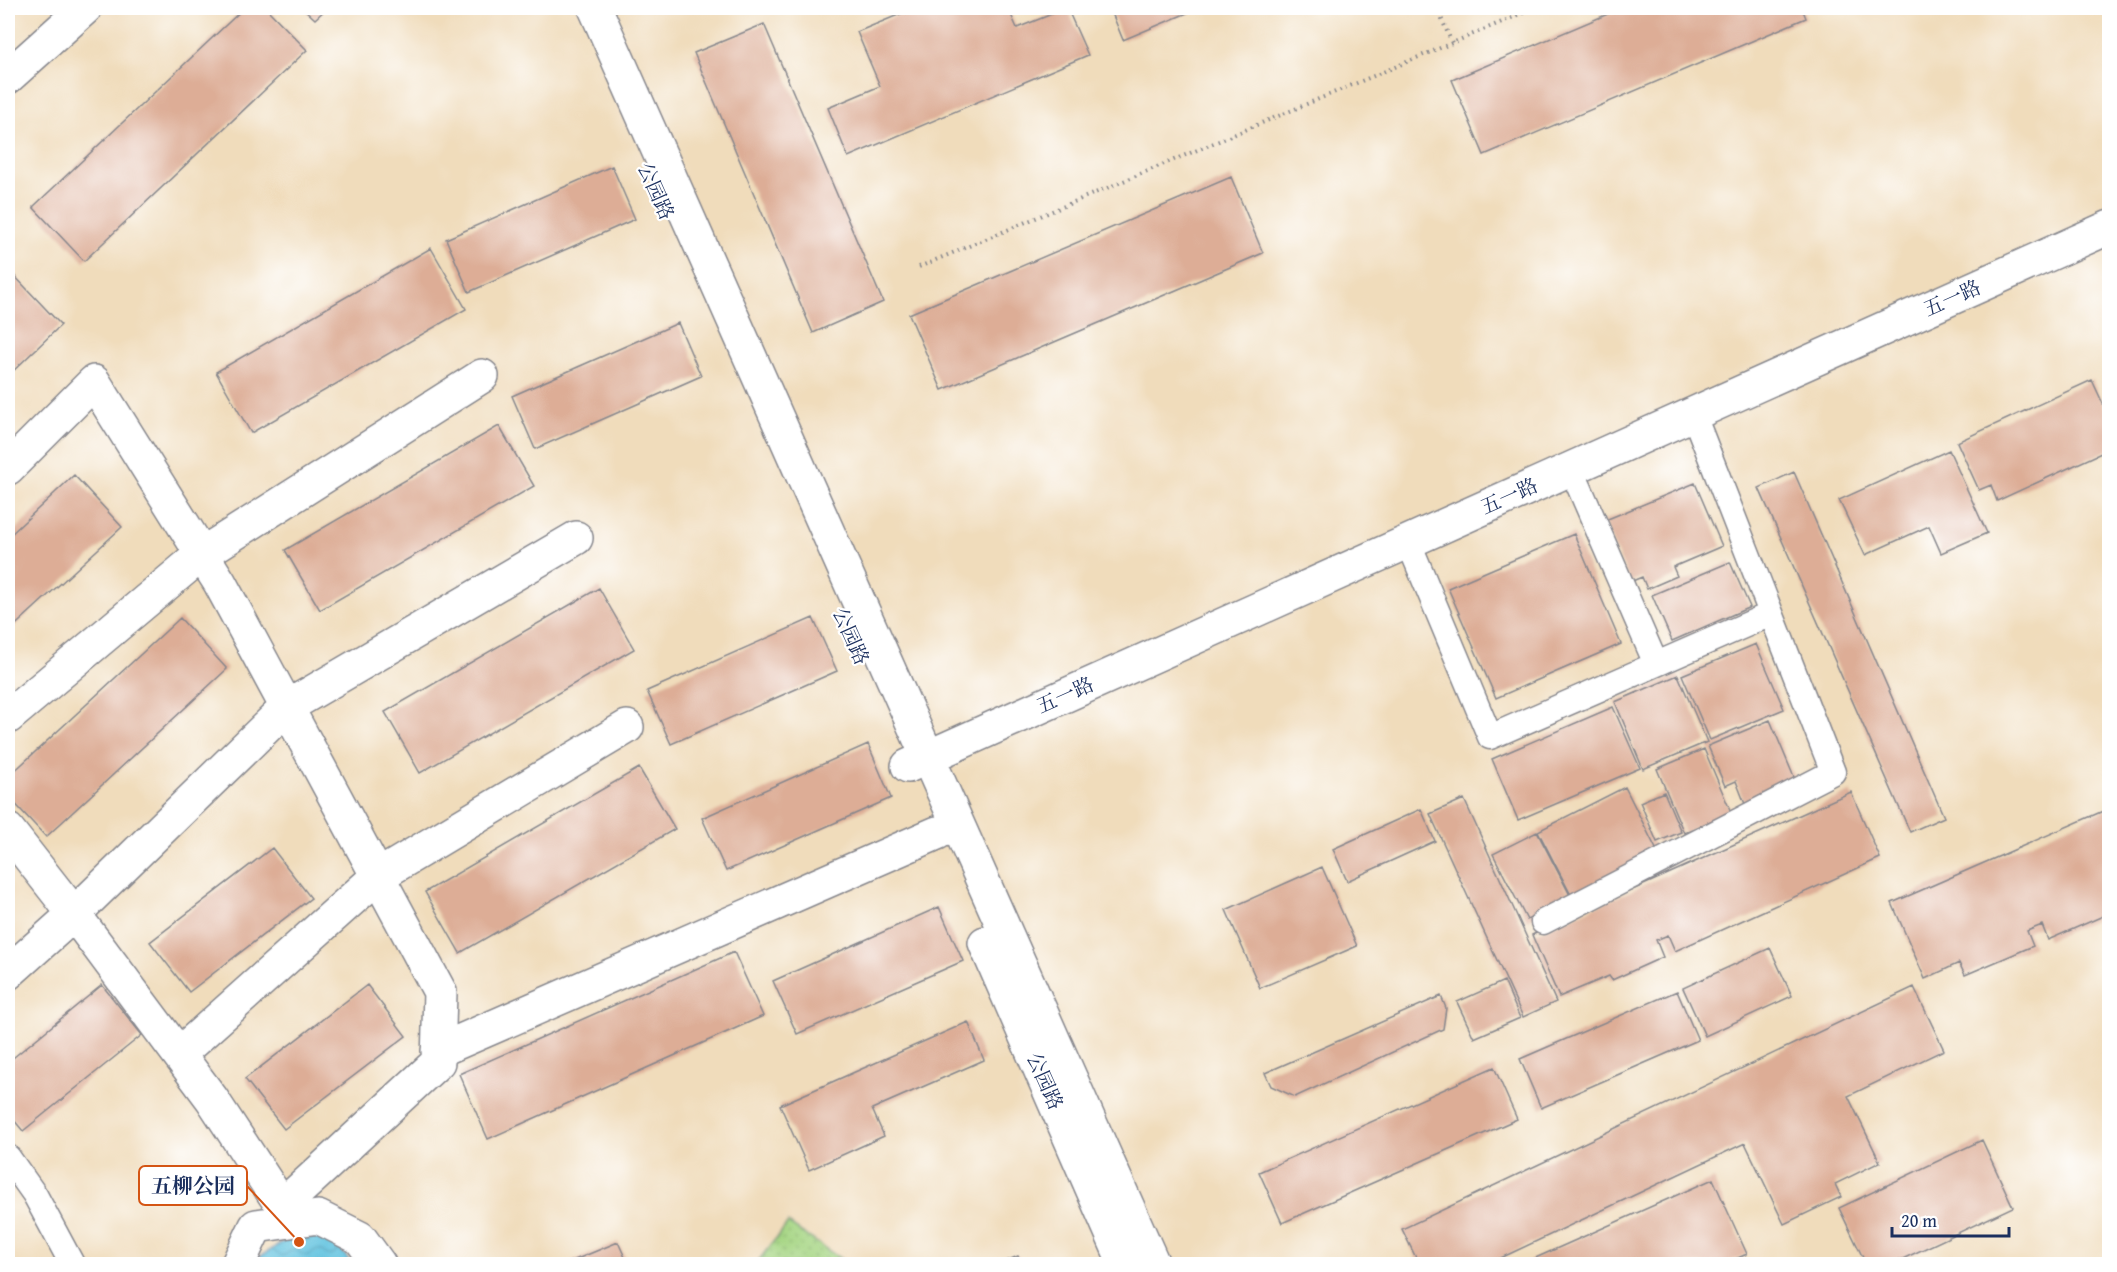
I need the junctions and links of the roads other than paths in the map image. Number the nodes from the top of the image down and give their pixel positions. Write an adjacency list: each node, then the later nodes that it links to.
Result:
1 (85, 8): 4 (street)
2 (575, 8): 18 (street, 公园路)
3 (595, 8): 18 (street)
4 (8, 77)
5 (2109, 227): 7 (street, 五一路)
6 (482, 376): 12 (street)
7 (1693, 413): 9 (street, 五一路); 13 (lane)
8 (8, 468): 12 (street)
9 (1571, 468): 11 (street, 五一路); 14 (lane)
10 (576, 538): 15 (street)
11 (1408, 541): 14 (lane); 18 (street, 五一路)
12 (202, 554): 15 (street); 16 (street)
13 (1771, 614): 14 (lane); 23 (lane)
14 (1656, 664)
15 (287, 707): 21 (street); 22 (street)
16 (8, 717)
17 (627, 727): 21 (street)
18 (918, 762): 20 (street, 公园路); 32 (street)
19 (8, 830): 22 (street)
20 (937, 833): 25 (street); 31 (street, 公园路)
21 (378, 876): 25 (street); 26 (street)
22 (74, 914): 24 (street); 26 (street)
23 (1543, 922)
24 (8, 973)
25 (438, 1051): 26 (street)
26 (179, 1054)
27 (8, 1157): 28 (lane)
28 (72, 1264)
29 (238, 1264): 30 (street)
30 (379, 1264)
31 (1125, 1264)
32 (1153, 1264)

